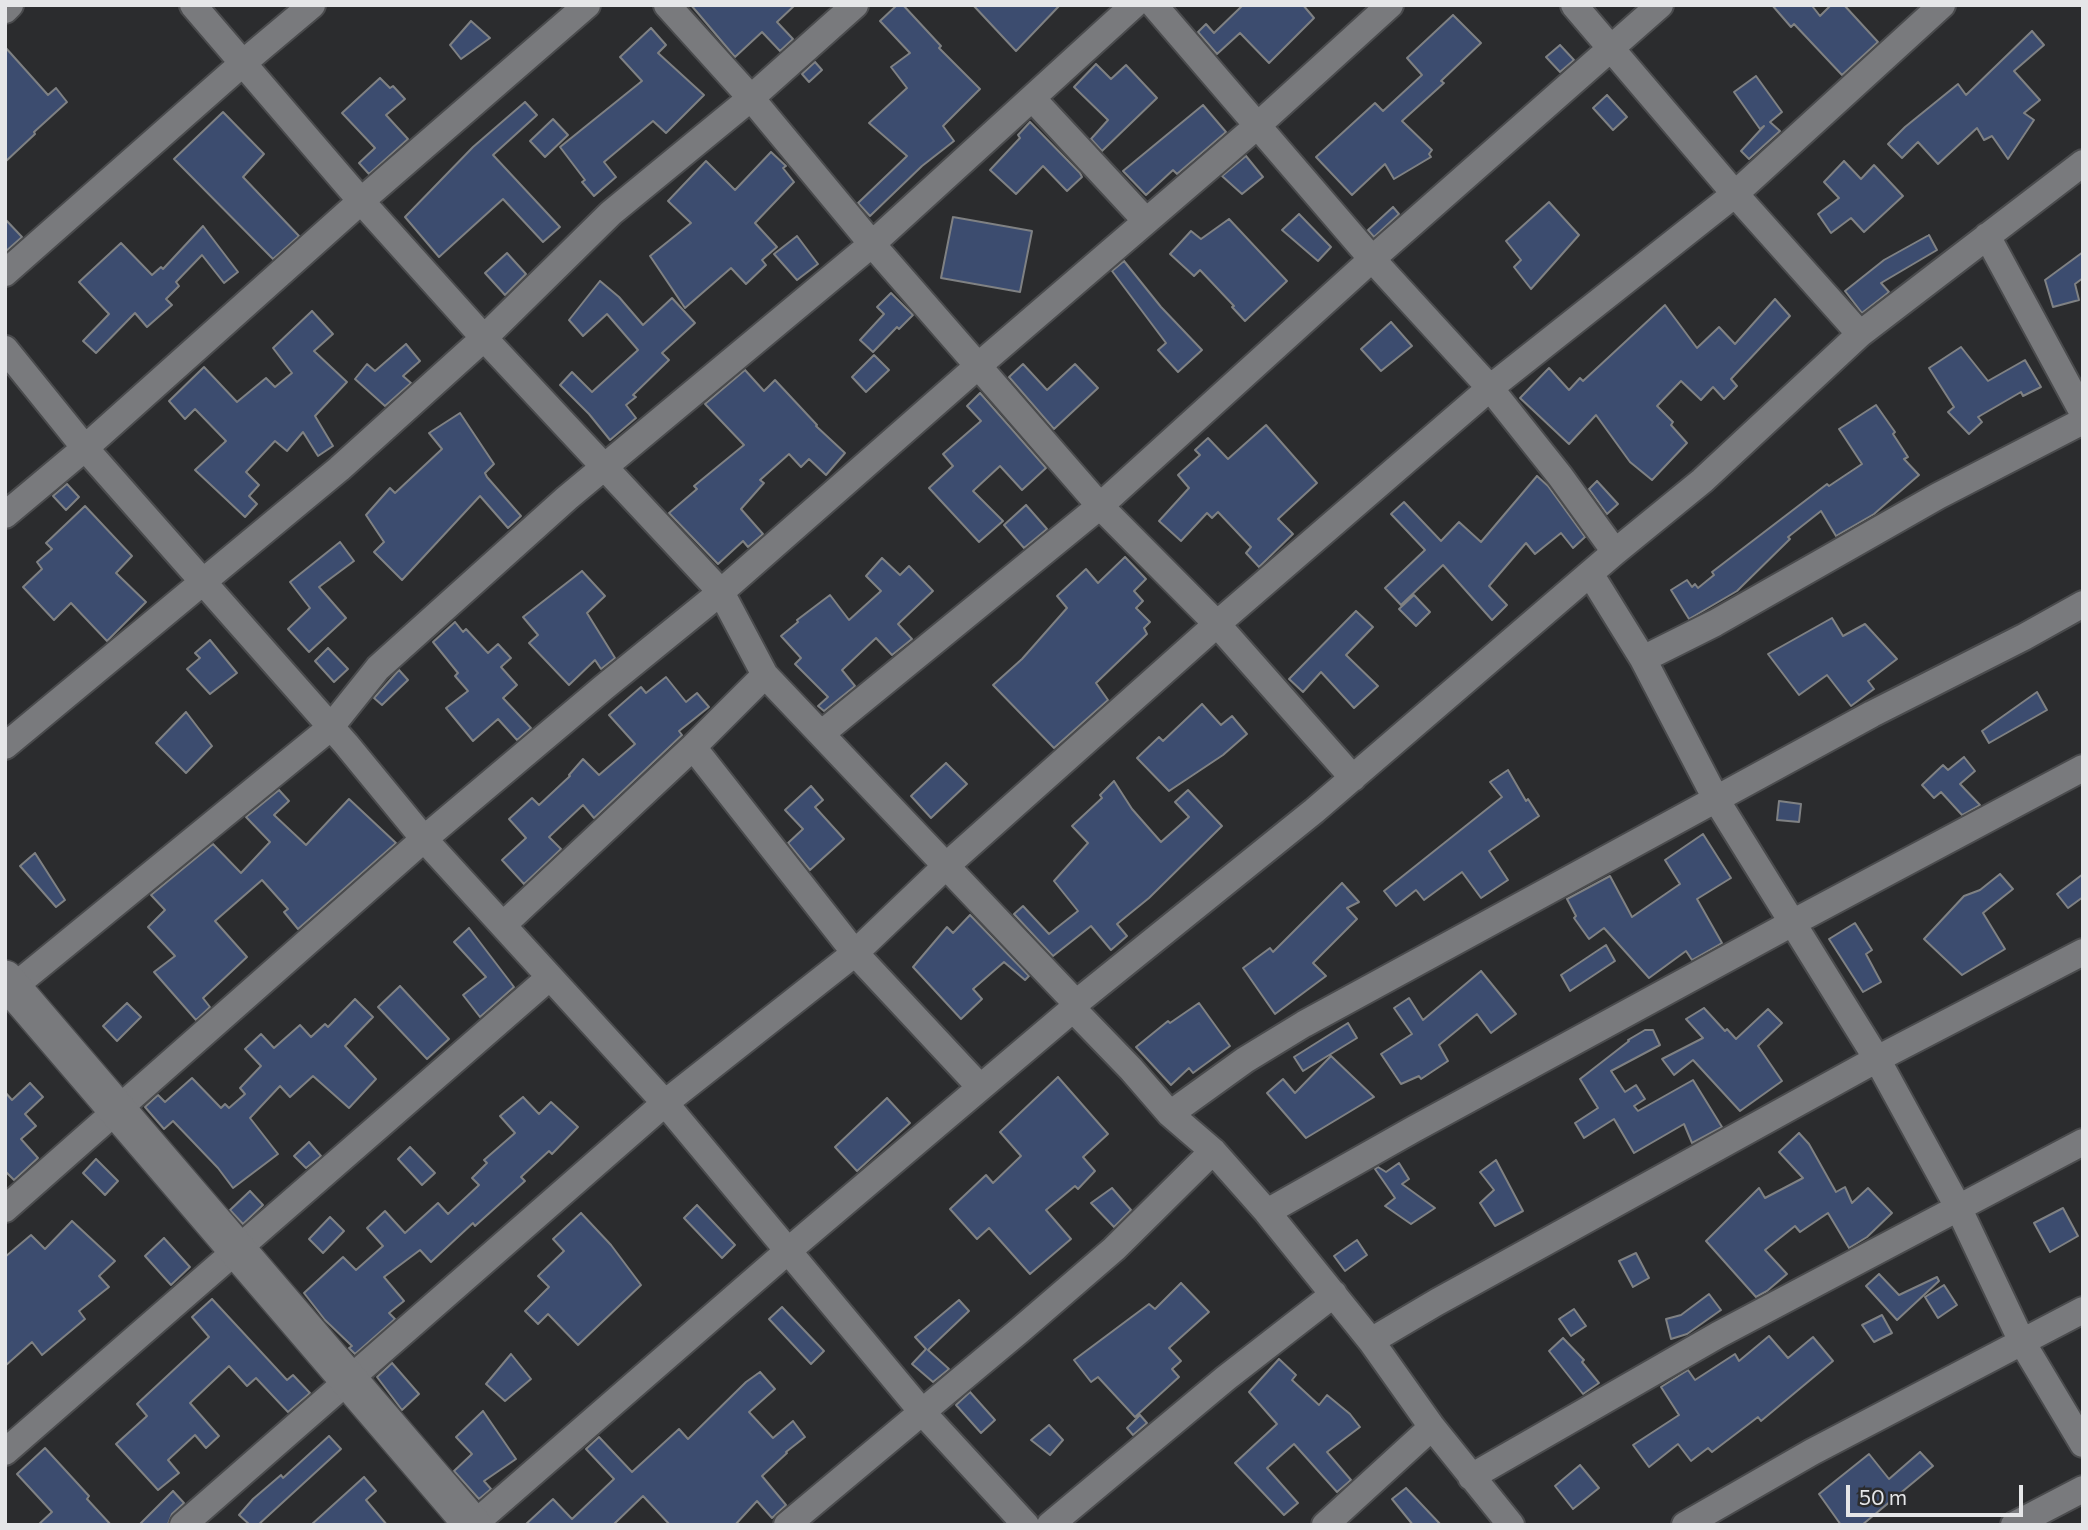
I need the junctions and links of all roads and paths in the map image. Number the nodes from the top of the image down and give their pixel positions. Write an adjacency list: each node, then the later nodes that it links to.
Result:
1 (10, 5): 13 (street)
2 (193, 5): 15 (street)
3 (312, 5): 15 (street)
4 (587, 5): 21 (street)
5 (667, 5): 16 (street)
6 (855, 5): 16 (street)
7 (1134, 5): 17 (street)
8 (1154, 5): 18 (street)
9 (1390, 5): 18 (street)
10 (1574, 5): 14 (street)
11 (1660, 5): 14 (street)
12 (1942, 5): 20 (street)
13 (5, 10)
14 (1610, 48): 20 (street); 25 (street)
15 (243, 63): 21 (street); 26 (street)
16 (751, 98): 24 (street); 28 (street)
17 (1032, 98): 22 (street); 24 (street)
18 (1257, 126): 22 (street); 25 (street)
19 (2083, 163): 23 (street)
20 (1735, 194): 27 (street); 31 (street)
21 (361, 201): 28 (street); 34 (street)
22 (1146, 221): 30 (street)
23 (1987, 236): 27 (street); 32 (street)
24 (872, 244): 30 (street); 35 (street)
25 (1372, 259): 31 (street); 36 (street)
26 (5, 273)
27 (1860, 334): 38 (street)
28 (484, 338): 35 (street); 40 (street)
29 (5, 349): 34 (street)
30 (978, 366): 36 (street); 41 (street)
31 (1490, 388): 38 (street); 43 (street)
32 (2083, 413)
33 (2083, 421): 44 (street)
34 (85, 448): 37 (street); 40 (street)
35 (604, 469): 41 (street); 46 (street)
36 (1100, 506): 43 (street); 47 (street)
37 (5, 516)
38 (1615, 552): 39 (street)
39 (1591, 575): 44 (street); 51 (street)
40 (203, 583): 46 (street); 48 (street)
41 (721, 592): 45 (street); 53 (street)
42 (2083, 604): 52 (street)
43 (1217, 624): 51 (street); 54 (street)
44 (1643, 659): 52 (street)
45 (765, 675): 47 (street); 49 (street)
46 (330, 728): 53 (street); 60 (street)
47 (821, 734): 54 (street)
48 (5, 746)
49 (693, 747): 56 (street); 58 (street)
50 (2083, 768): 55 (street)
51 (1353, 778): 61 (street)
52 (1717, 800): 55 (street); 66 (street)
53 (424, 839): 56 (street); 65 (street)
54 (947, 865): 58 (street); 61 (street)
55 (1794, 922): 62 (street); 71 (street)
56 (503, 925): 59 (street)
57 (2083, 952): 62 (street)
58 (855, 953): 63 (street); 64 (street)
59 (550, 977): 64 (street); 72 (street)
60 (8, 987): 65 (street)
61 (1074, 1006): 63 (street); 66 (street)
62 (1877, 1059): 69 (street); 76 (street)
63 (980, 1087): 73 (street)
64 (665, 1103): 73 (street); 78 (street)
65 (119, 1111): 70 (street); 72 (street)
66 (1170, 1114): 68 (street)
67 (2083, 1142): 69 (street)
68 (1213, 1151): 71 (street); 79 (street)
69 (1958, 1207): 77 (street); 83 (street)
70 (5, 1209)
71 (1267, 1212): 74 (street)
72 (238, 1249): 78 (street); 82 (street)
73 (789, 1250): 79 (street); 86 (street)
74 (1334, 1294): 76 (street); 89 (street)
75 (2083, 1310): 77 (street)
76 (1371, 1341): 80 (street)
77 (2022, 1342): 81 (street); 92 (street)
78 (349, 1379): 85 (street); 86 (street)
79 (923, 1413): 87 (street); 88 (street)
80 (1432, 1427): 83 (street); 90 (street)
81 (2083, 1444)
82 (5, 1452)
83 (1471, 1477): 91 (street)
84 (2083, 1489): 93 (street)
85 (183, 1525)
86 (473, 1525)
87 (787, 1525)
88 (1026, 1525)
89 (1050, 1525)
90 (1325, 1525)
91 (1511, 1525)
92 (1685, 1525)
93 (2014, 1525)

